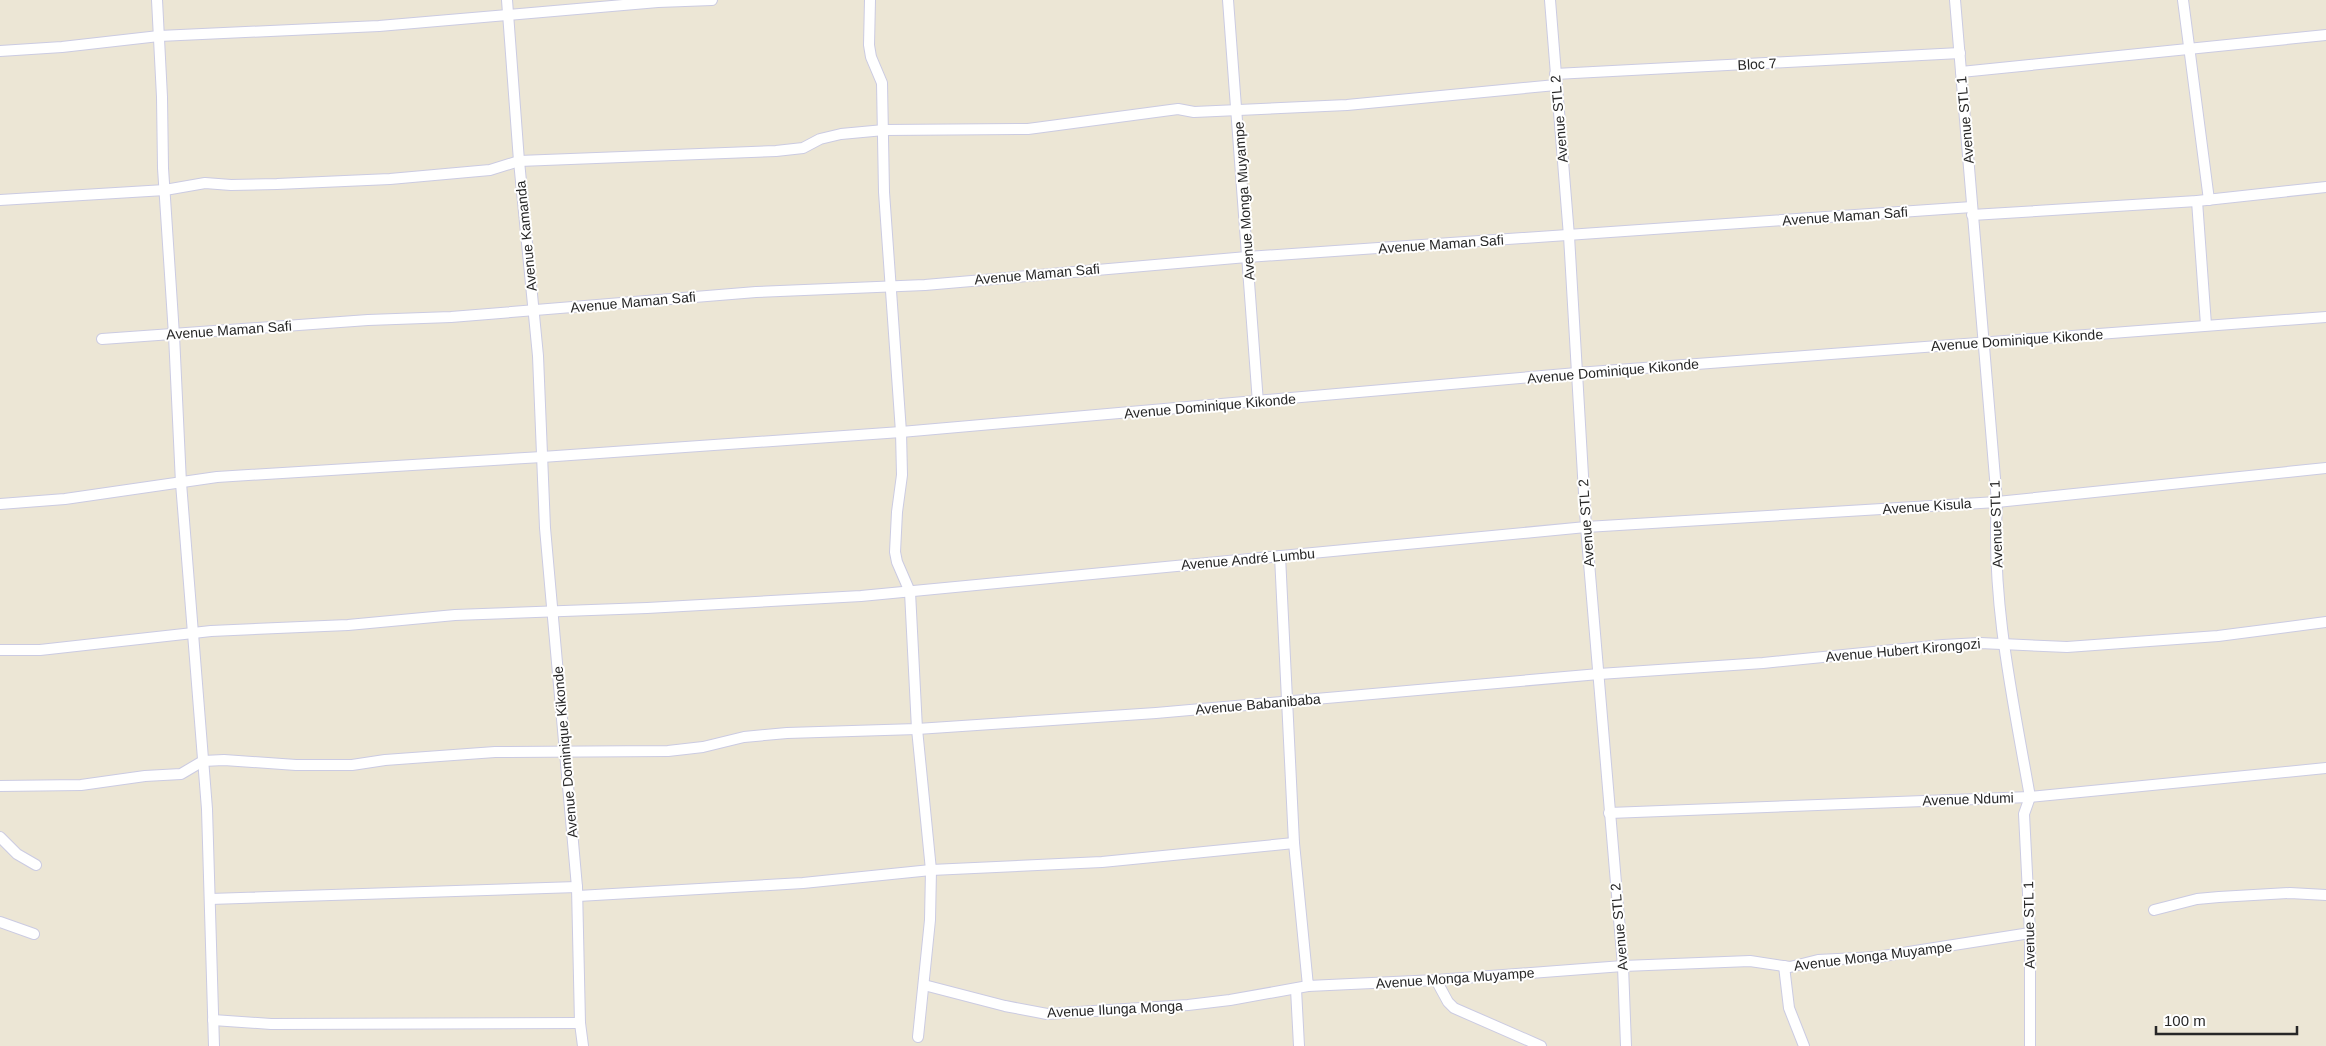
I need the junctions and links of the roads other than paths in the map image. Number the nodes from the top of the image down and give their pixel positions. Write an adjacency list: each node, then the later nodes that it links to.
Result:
1 (158, 0): 11 (street)
2 (507, 0): 9 (street, Avenue Kamanda)
3 (712, 0): 9 (street)
4 (870, 0): 19 (street)
5 (1228, 0): 18 (street, Avenue Monga Muyampe)
6 (1550, 0): 16 (street, Avenue STL 2)
7 (1955, 0): 14 (street, Avenue STL 1)
8 (2183, 0): 12 (street)
9 (509, 15): 11 (street); 20 (street, Avenue Kamanda)
10 (2326, 35): 12 (street)
11 (159, 36): 13 (street); 22 (street)
12 (2190, 47): 15 (street); 24 (street)
13 (0, 51)
14 (1960, 53): 15 (street, Avenue STL 1); 16 (street, Bloc 7)
15 (1961, 72): 26 (street, Avenue STL 1)
16 (1555, 74): 17 (street, Avenue STL 2)
17 (1556, 85): 18 (street); 27 (street, Avenue STL 2)
18 (1237, 108): 19 (street); 28 (street, Avenue Monga Muyampe)
19 (884, 130): 20 (street); 29 (street)
20 (519, 161): 22 (street); 30 (street, Avenue Kamanda)
21 (2326, 187): 24 (street, Avenue Maman Safi)
22 (165, 190): 23 (street); 33 (street)
23 (0, 200)
24 (2210, 200): 25 (street, Avenue Maman Safi)
25 (2197, 201): 26 (street, Avenue Maman Safi); 32 (street)
26 (1972, 211): 27 (street, Avenue Maman Safi); 35 (street, Avenue STL 1)
27 (1569, 236): 28 (street, Avenue Maman Safi); 36 (street, Avenue STL 2)
28 (1247, 257): 29 (street, Avenue Maman Safi); 37 (street, Avenue Monga Muyampe)
29 (890, 286): 30 (street, Avenue Maman Safi); 38 (street)
30 (534, 311): 33 (street, Avenue Maman Safi); 39 (street, Avenue Kamanda)
31 (2326, 317): 32 (street, Avenue Dominique Kikonde)
32 (2206, 325): 35 (street, Avenue Dominique Kikonde)
33 (174, 335): 34 (street, Avenue Maman Safi); 41 (street)
34 (102, 339)
35 (1983, 342): 36 (street, Avenue Dominique Kikonde); 42 (street, Avenue STL 1)
36 (1577, 374): 37 (street, Avenue Dominique Kikonde); 44 (street, Avenue STL 2)
37 (1258, 403): 38 (street, Avenue Dominique Kikonde)
38 (901, 432): 39 (street, Avenue Dominique Kikonde); 46 (street)
39 (542, 457): 41 (street, Avenue Dominique Kikonde); 47 (street, Avenue Dominique Kikonde)
40 (2326, 468): 42 (street, Avenue Kisula)
41 (181, 483): 43 (street, Avenue Dominique Kikonde); 49 (street)
42 (1996, 502): 44 (street, Avenue Kisula); 50 (street, Avenue STL 1)
43 (0, 504)
44 (1586, 527): 45 (street, Avenue André Lumbu); 52 (street, Avenue STL 2)
45 (1280, 556): 46 (street, Avenue André Lumbu); 53 (street)
46 (910, 592): 47 (street, Avenue André Lumbu); 54 (street)
47 (552, 611): 49 (street, Avenue André Lumbu); 55 (street, Avenue Dominique Kikonde)
48 (2326, 622): 50 (street, Avenue Hubert Kirongozi)
49 (194, 632): 51 (street, Avenue André Lumbu); 56 (street)
50 (2004, 644): 52 (street, Avenue Hubert Kirongozi); 59 (street, Avenue STL 1)
51 (0, 650)
52 (1599, 674): 53 (street, Avenue Babanibaba); 60 (street, Avenue STL 2)
53 (1286, 701): 54 (street, Avenue Babanibaba); 62 (street)
54 (917, 729): 55 (street, Avenue Babanibaba); 64 (street)
55 (566, 751): 56 (street, Avenue Babanibaba); 65 (street, Avenue Dominique Kikonde)
56 (203, 761): 58 (street); 67 (street)
57 (2326, 768): 59 (street, Avenue Ndumi)
58 (0, 786)
59 (2030, 797): 60 (street, Avenue Ndumi); 70 (street, Avenue STL 1)
60 (1609, 813): 72 (street, Avenue STL 2)
61 (0, 837): 63 (street)
62 (1294, 843): 64 (street); 76 (street)
63 (36, 865)
64 (931, 870): 65 (street); 75 (street)
65 (578, 891): 67 (street); 79 (street, Avenue Dominique Kikonde)
66 (2326, 896): 68 (street)
67 (210, 899): 78 (street)
68 (2154, 910)
69 (0, 922): 71 (street)
70 (2030, 933): 73 (street, Avenue Monga Muyampe); 87 (street, Avenue STL 1)
71 (34, 934)
72 (1624, 966): 73 (street, Avenue Monga Muyampe); 74 (street, Avenue Monga Muyampe); 85 (street, Avenue STL 2)
73 (1784, 966): 86 (street)
74 (1436, 980): 76 (street, Avenue Monga Muyampe); 84 (street)
75 (924, 985): 77 (street, Avenue Ilunga Monga); 80 (street)
76 (1308, 986): 77 (street, Avenue Ilunga Monga)
77 (1296, 989): 83 (street)
78 (213, 1020): 79 (street); 81 (street)
79 (580, 1023): 82 (street, Avenue Dominique Kikonde)
80 (918, 1037)
81 (214, 1046)
82 (584, 1046)
83 (1299, 1046)
84 (1542, 1046)
85 (1626, 1046)
86 (1804, 1046)
87 (2030, 1046)

